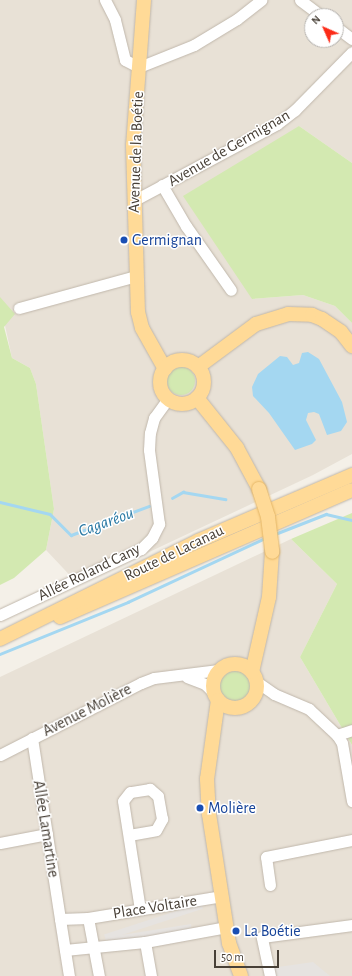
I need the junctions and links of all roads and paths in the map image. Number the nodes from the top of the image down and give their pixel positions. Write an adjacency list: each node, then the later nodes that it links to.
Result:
1 (105, 0): 9 (street)
2 (144, 0): 9 (main road, Avenue de la Boétie)
3 (261, 0): 9 (street)
4 (300, 0): 5 (street)
5 (310, 8)
6 (344, 34): 7 (street)
7 (352, 40)
8 (352, 52): 10 (street, Avenue de Germignan)
9 (139, 67): 11 (main road, Avenue de la Boétie)
10 (162, 185): 11 (street, Avenue de Germignan); 13 (street)
11 (133, 202): 12 (main road, Avenue de la Boétie)
12 (136, 276): 14 (street); 17 (main road, Avenue de la Boétie)
13 (231, 290)
14 (19, 308)
15 (352, 346): 16 (main road)
16 (198, 367): 17 (main road); 18 (main road)
17 (165, 369): 19 (main road)
18 (197, 398): 19 (main road); 23 (main road, bridge)
19 (168, 399): 22 (street, Allée Roland Cany)
20 (352, 475): 24 (main road, Route de Lacanau)
21 (352, 490): 24 (main road, Route de Lacanau)
22 (0, 615)
23 (259, 634): 25 (main road); 28 (main road)
24 (0, 640)
25 (234, 664): 26 (main road); 28 (main road)
26 (219, 670): 27 (street, Avenue Molière); 29 (main road)
27 (176, 675): 29 (street, Avenue Molière); 33 (street, Avenue Molière)
28 (255, 677): 30 (main road); 32 (street)
29 (215, 696): 30 (main road); 34 (main road)
30 (238, 708): 34 (main road)
31 (352, 730): 32 (street)
32 (337, 735): 36 (street)
33 (32, 738): 35 (street, Avenue Molière); 37 (street, Allée Lamartine)
34 (212, 744): 42 (main road)
35 (0, 755)
36 (352, 801)
37 (47, 834): 40 (street); 45 (street, Allée Lamartine)
38 (129, 835): 38 (street); 43 (street)
39 (352, 840): 41 (street)
40 (0, 843)
41 (270, 885)
42 (222, 896): 43 (street, Place Voltaire); 47 (main road)
43 (140, 909): 44 (street, Place Voltaire)
44 (88, 918): 45 (street, Place Voltaire); 49 (street)
45 (60, 919): 50 (street, Allée Lamartine)
46 (352, 925): 55 (street)
47 (227, 927): 48 (street, Place Voltaire); 54 (main road)
48 (145, 942): 49 (street, Place Voltaire); 53 (street)
49 (94, 948): 50 (street, Place Voltaire); 52 (street)
50 (64, 950): 51 (street, Allée Lamartine)
51 (69, 976)
52 (98, 976)
53 (151, 976)
54 (241, 976)
55 (270, 976)

